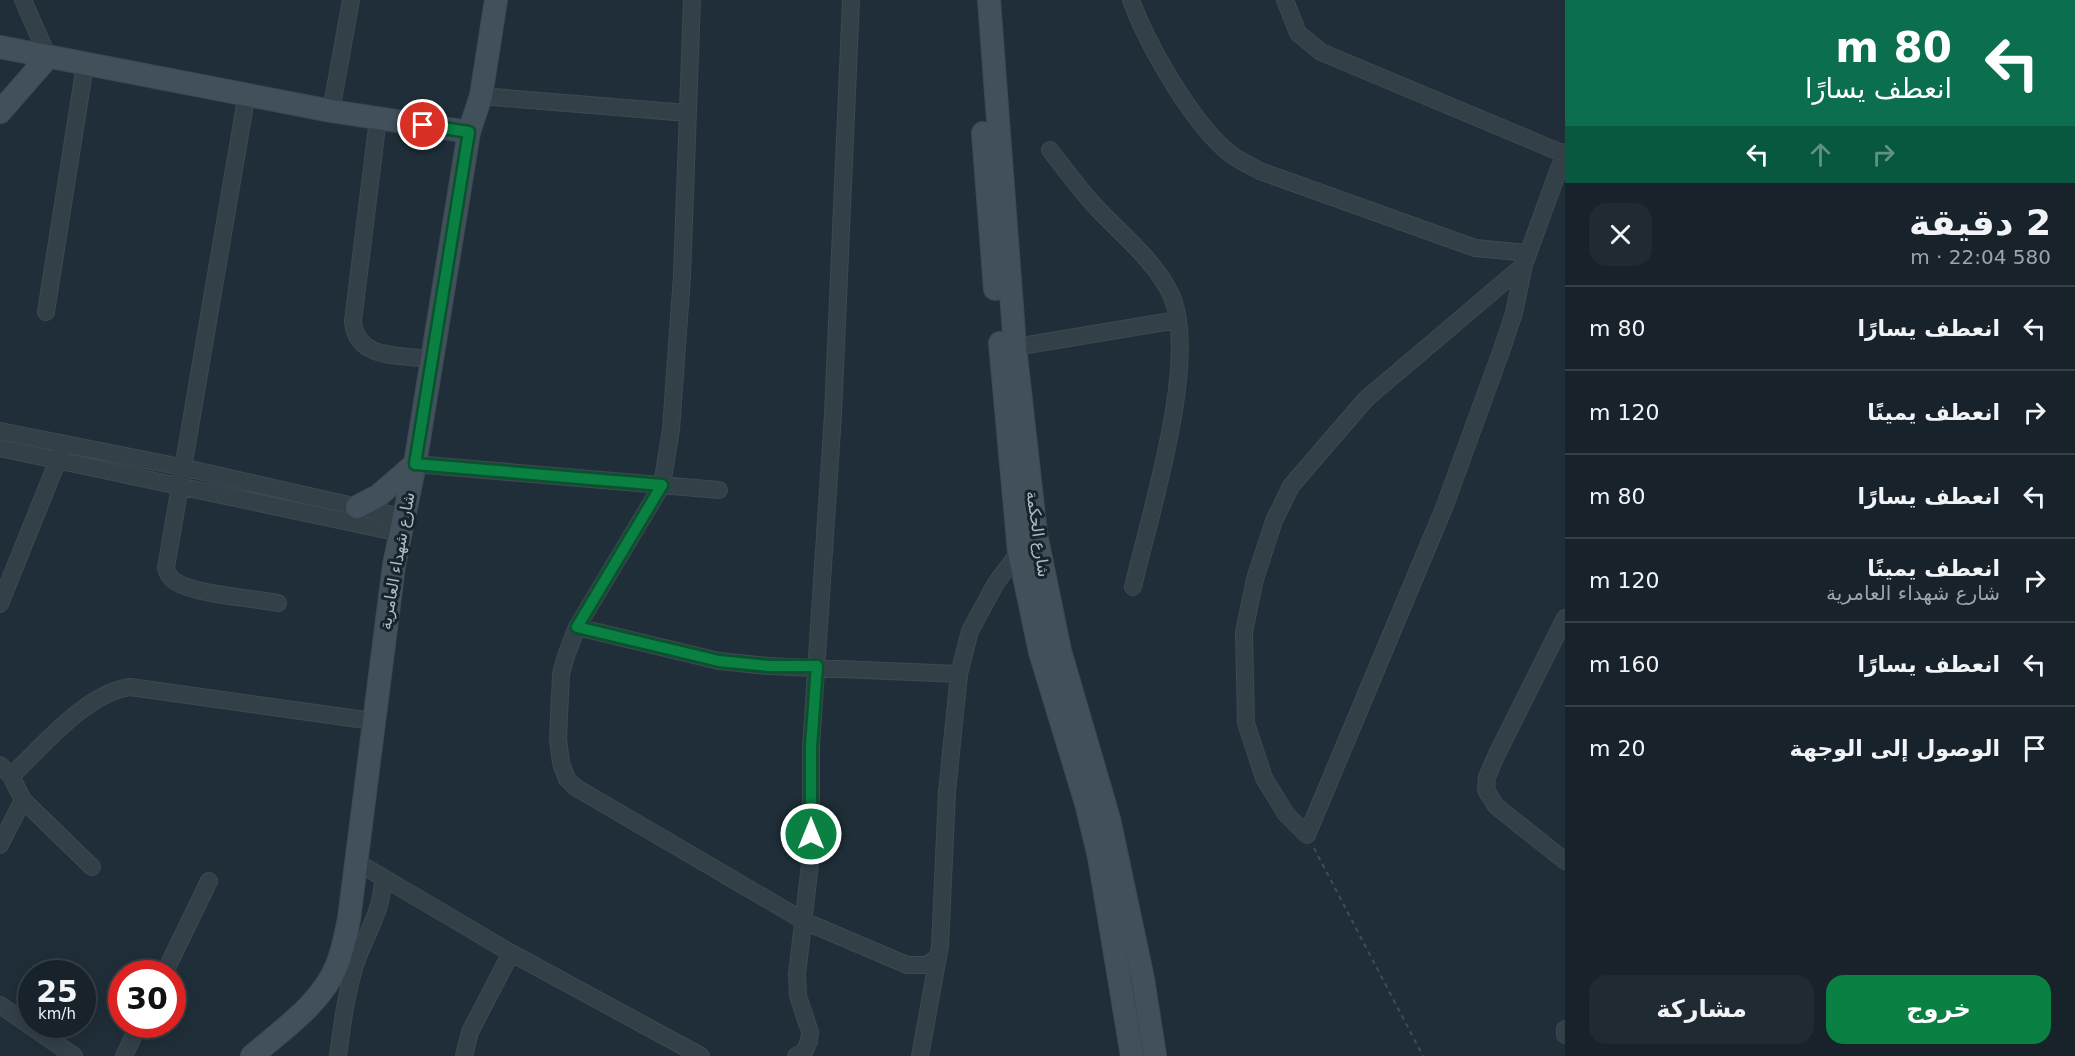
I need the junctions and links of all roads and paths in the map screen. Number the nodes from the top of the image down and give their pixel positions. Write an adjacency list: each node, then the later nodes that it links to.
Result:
1 (22, 0): 11 (street)
2 (351, 0): 15 (street)
3 (496, 0): 14 (street, شارع شهداء العامرية)
4 (692, 0): 17 (street)
5 (851, 0): 43 (street)
6 (974, 0): 37 (street, شارع الحكمة)
7 (989, 0): 25 (street, شارع الحكمة)
8 (1131, 0): 22 (street)
9 (1285, 0): 21 (street)
10 (0, 47): 11 (street)
11 (48, 57): 12 (street); 16 (street)
12 (85, 65): 13 (street); 23 (street)
13 (247, 93): 15 (street); 31 (street)
14 (481, 96): 17 (street); 19 (street, شارع شهداء العامرية)
15 (332, 111): 18 (street)
16 (0, 112)
17 (687, 113): 33 (street)
18 (378, 119): 19 (street); 26 (street)
19 (469, 132): 26 (street, شارع شهداء العامرية)
20 (1050, 150): 24 (street)
21 (1564, 153): 22 (street)
22 (1526, 259): 48 (street); 48 (street)
23 (46, 312)
24 (1177, 320): 25 (street); 38 (street)
25 (1015, 347): 72 (street, شارع الحكمة)
26 (431, 359): 30 (street, شارع شهداء العامرية)
27 (0, 431): 29 (street)
28 (0, 448): 29 (street)
29 (61, 451): 31 (street); 32 (street); 40 (street)
30 (415, 464): 33 (street); 35 (street); 36 (street, شارع شهداء العامرية)
31 (181, 467): 32 (street); 35 (street)
32 (180, 485): 36 (street); 39 (street)
33 (662, 485): 34 (street); 42 (street)
34 (719, 490)
35 (357, 507): 36 (street)
36 (401, 525): 45 (street, شارع شهداء العامرية)
37 (1019, 552): 44 (street); 71 (street, شارع الحكمة)
38 (1132, 587)
39 (278, 603)
40 (0, 604)
41 (1565, 618): 51 (street)
42 (577, 627): 43 (street); 55 (street)
43 (817, 666): 44 (street); 55 (street)
44 (959, 674): 57 (street)
45 (372, 721): 46 (street); 50 (street, شارع شهداء العامرية)
46 (5, 771): 47 (street)
47 (23, 800): 49 (street); 52 (street)
48 (1307, 835): 73 (path)
49 (0, 845)
50 (355, 861): 53 (street); 65 (street, شارع شهداء العامرية)
51 (1565, 861)
52 (92, 867)
53 (383, 878): 56 (street); 66 (street)
54 (209, 882): 58 (street)
55 (804, 921): 57 (street); 69 (street)
56 (511, 953): 67 (street); 68 (street)
57 (936, 959): 70 (street)
58 (171, 960)
59 (0, 1005): 63 (street)
60 (1565, 1029): 61 (street)
61 (1565, 1035)
62 (132, 1038): 64 (street)
63 (74, 1056)
64 (124, 1056)
65 (252, 1056)
66 (338, 1056)
67 (464, 1056)
68 (701, 1056)
69 (796, 1056)
70 (920, 1056)
71 (1132, 1056)
72 (1155, 1056)
73 (1423, 1056)

